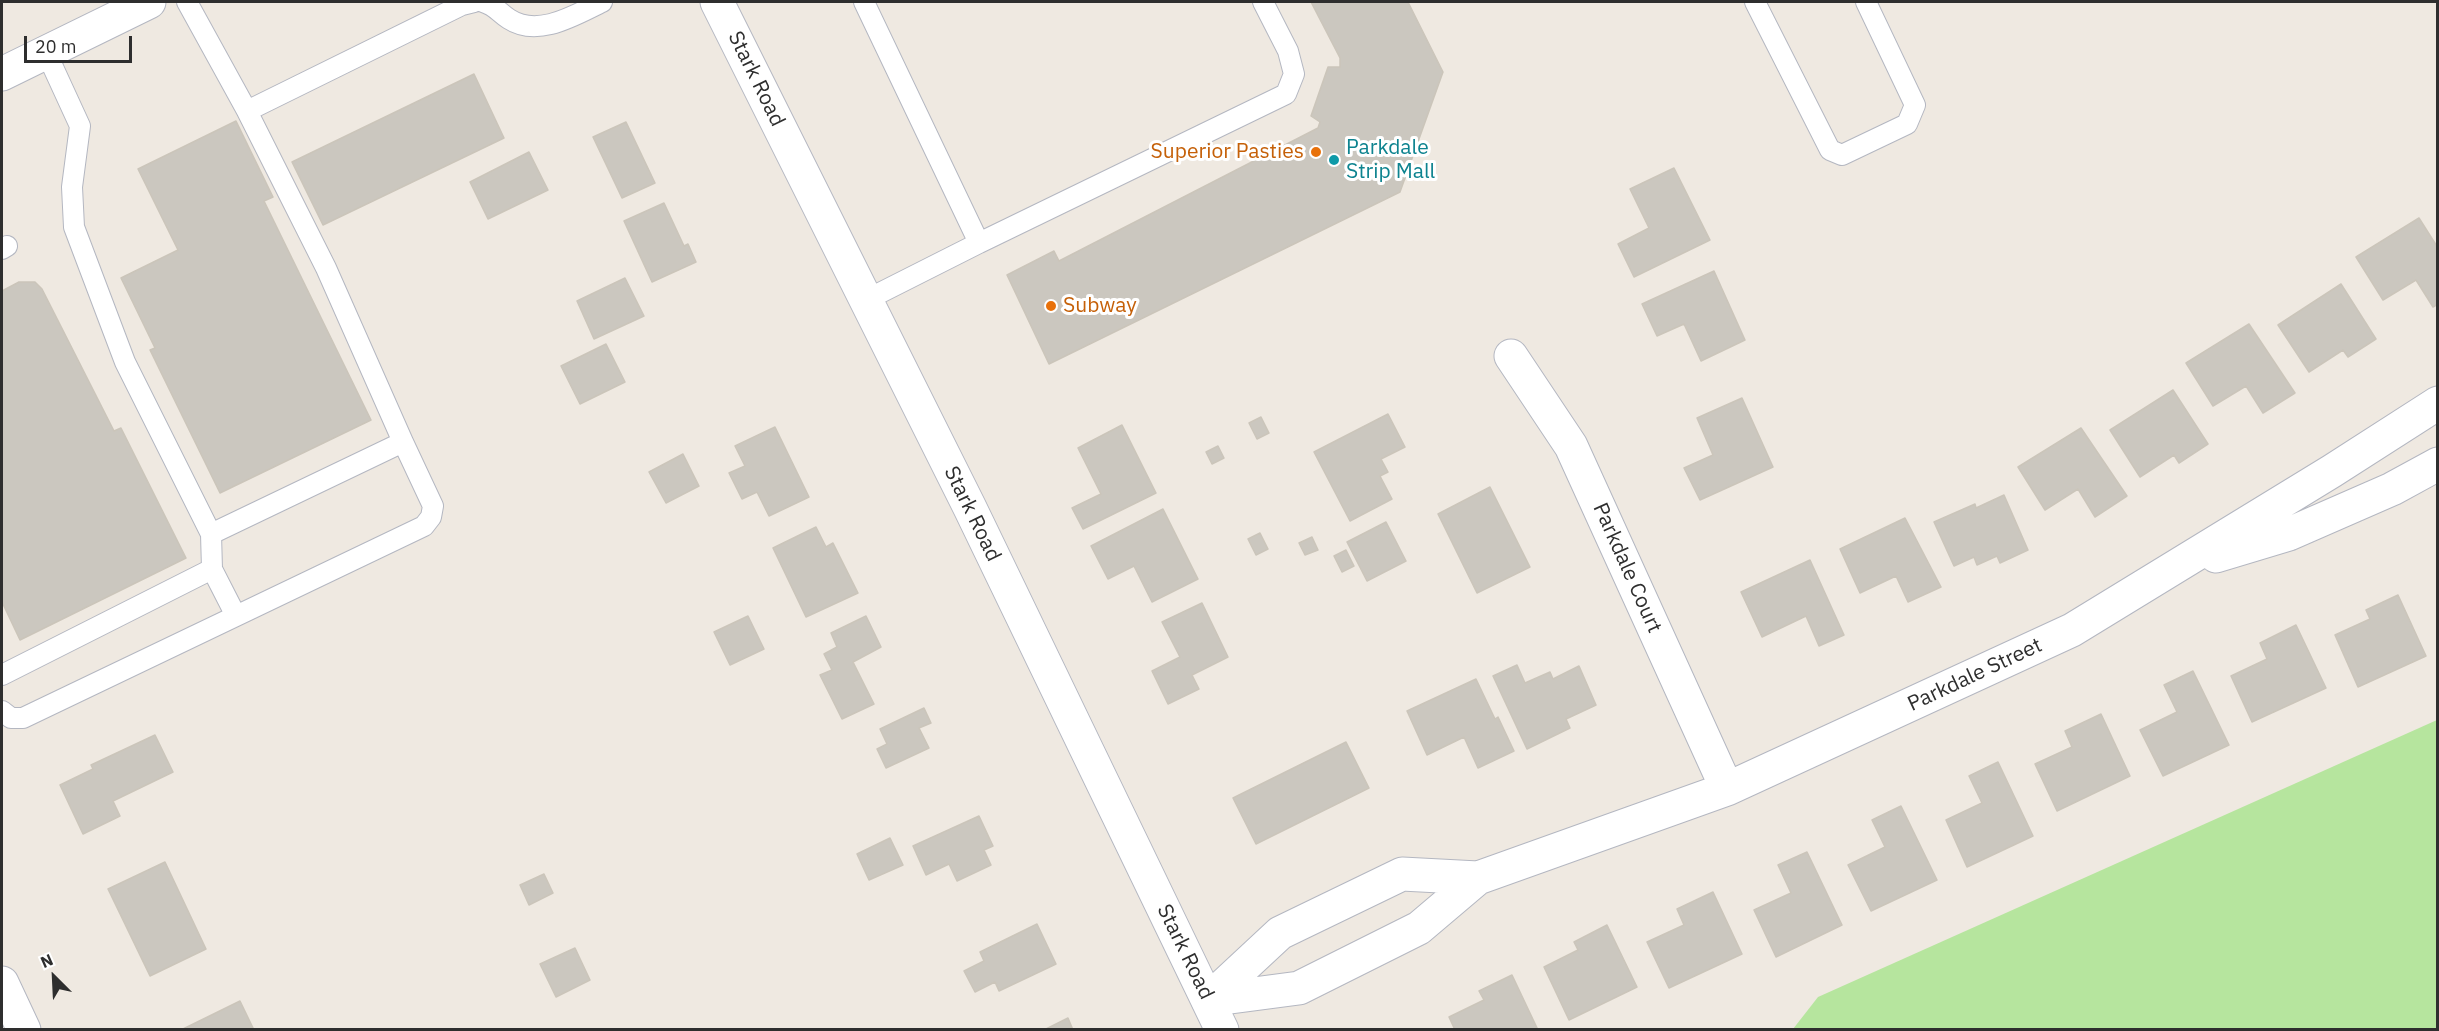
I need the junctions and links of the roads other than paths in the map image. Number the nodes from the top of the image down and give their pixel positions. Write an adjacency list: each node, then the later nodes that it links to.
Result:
1 (149, 2): 11 (street)
2 (187, 2): 13 (lane)
3 (474, 2): 13 (lane)
4 (483, 2): 5 (lane)
5 (602, 2)
6 (717, 2): 15 (street, Stark Road)
7 (864, 2): 14 (lane)
8 (1263, 2): 14 (lane)
9 (1755, 2): 10 (lane)
10 (1866, 2)
11 (46, 52): 12 (street); 20 (lane)
12 (2, 74)
13 (247, 111): 18 (lane)
14 (979, 243): 15 (lane)
15 (866, 300): 29 (street, Stark Road)
16 (1511, 356): 26 (street, Parkdale Court)
17 (2438, 403): 22 (street, Parkdale Street)
18 (403, 442): 20 (lane); 23 (lane)
19 (2438, 464): 22 (street)
20 (211, 534): 21 (lane)
21 (212, 569): 23 (lane); 24 (lane)
22 (2172, 570): 26 (street, Parkdale Street)
23 (236, 616): 25 (lane)
24 (2, 675)
25 (2, 711)
26 (1727, 789): 27 (street, Parkdale Street)
27 (1478, 878): 29 (street, Parkdale Street); 29 (street, Parkdale Street)
28 (2, 983): 30 (street)
29 (1208, 1000): 31 (street, Stark Road)
30 (24, 1029)
31 (1222, 1029)

